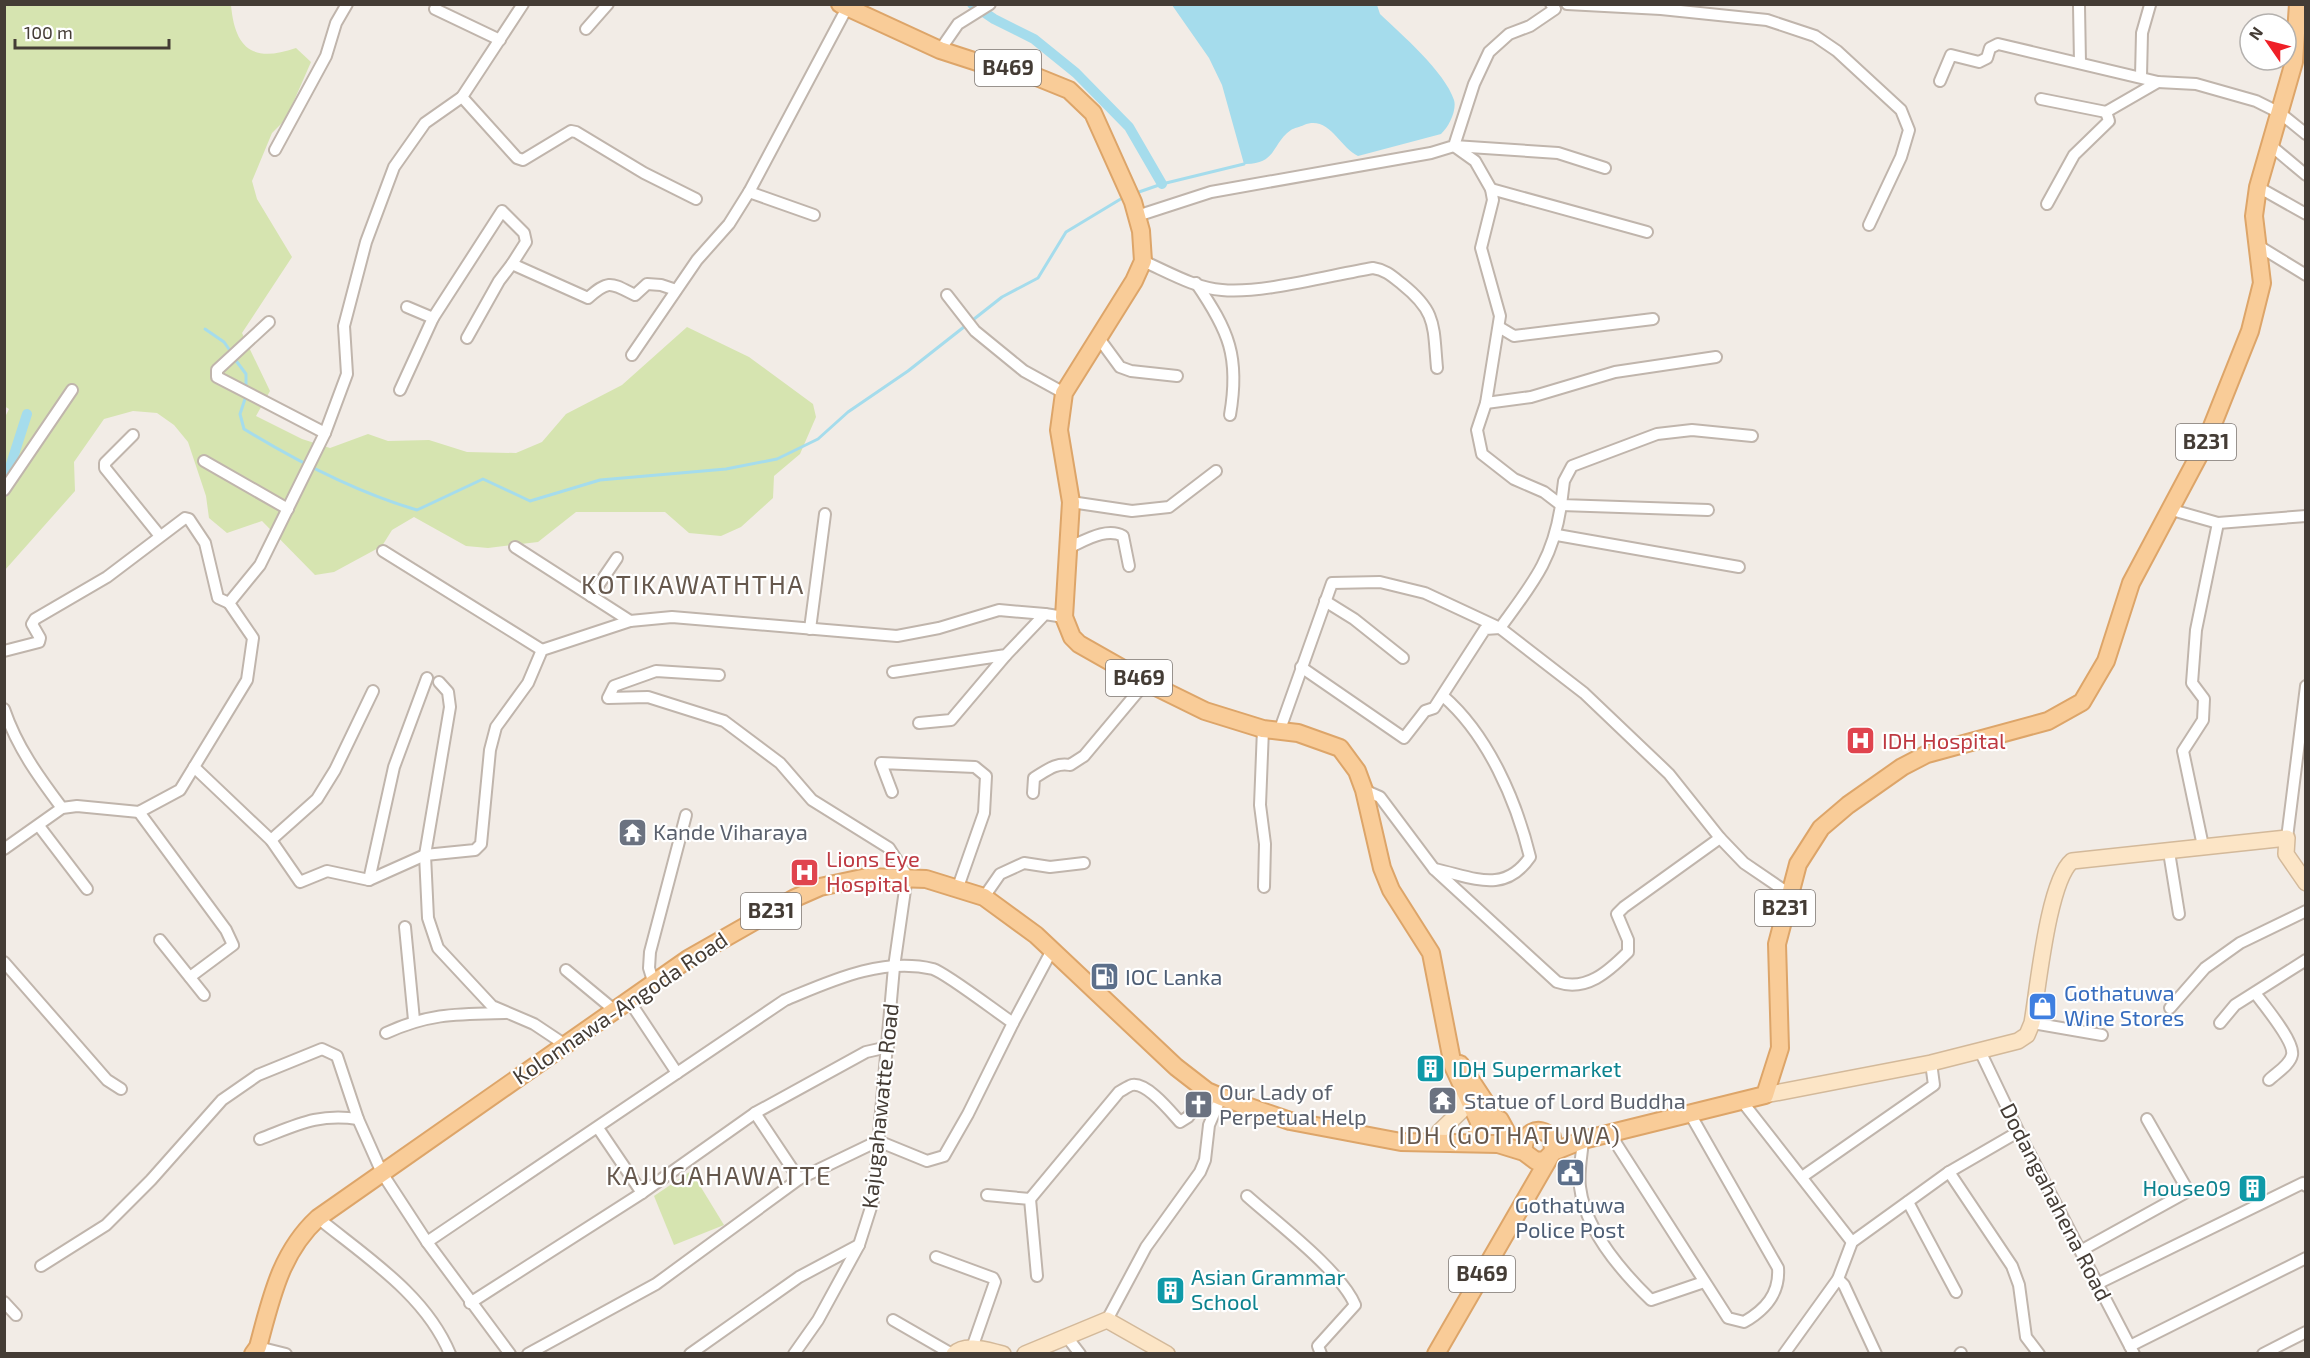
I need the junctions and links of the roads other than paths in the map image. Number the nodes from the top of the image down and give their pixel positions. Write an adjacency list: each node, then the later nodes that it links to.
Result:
1 (346, 4): 27 (street)
2 (523, 4): 13 (street)
3 (608, 4): 12 (street)
4 (990, 4): 14 (street)
5 (1567, 4): 10 (street); 38 (street)
6 (2298, 4): 16 (main road, B231)
7 (846, 5): 14 (main road, B469); 32 (street)
8 (2150, 5): 17 (street)
9 (2079, 6): 15 (street)
10 (1553, 7): 26 (street)
11 (435, 9): 13 (street)
12 (585, 29)
13 (500, 40): 20 (street)
14 (940, 50): 34 (main road, B469)
15 (2080, 63): 17 (street); 18 (street)
16 (2300, 65): 23 (main road, B231)
17 (2141, 76): 19 (street)
18 (1940, 81)
19 (2158, 82): 22 (street); 23 (street)
20 (462, 97): 33 (street); 63 (street)
21 (2041, 99): 22 (street)
22 (2106, 112): 35 (street)
23 (2280, 113): 24 (street); 25 (main road, B231)
24 (2306, 134)
25 (2269, 144): 29 (street); 30 (main road, B231)
26 (1454, 146): 28 (street); 31 (street); 34 (street)
27 (275, 150)
28 (1605, 168)
29 (2306, 175)
30 (2258, 187): 36 (street); 40 (main road, B231)
31 (1491, 189): 39 (street); 51 (street)
32 (749, 192): 37 (street); 45 (street)
33 (696, 199)
34 (1132, 201): 41 (main road, B469)
35 (2047, 204)
36 (2306, 214)
37 (814, 215)
38 (1869, 225)
39 (1647, 232)
40 (2257, 245): 43 (street); 73 (main road, B231)
41 (1143, 261): 44 (street); 52 (main road)
42 (512, 264): 45 (street); 48 (street); 53 (street)
43 (2306, 275)
44 (1196, 283): 56 (street); 62 (street)
45 (676, 290): 54 (street)
46 (946, 295): 60 (street)
47 (406, 307): 48 (street)
48 (433, 318): 59 (street)
49 (1653, 319): 51 (street)
50 (268, 322): 63 (street)
51 (1499, 327): 61 (street)
52 (1098, 337): 57 (street); 60 (main road)
53 (467, 338)
54 (632, 355)
55 (1716, 357): 61 (street)
56 (1437, 368)
57 (1177, 375)
58 (72, 390): 68 (street)
59 (400, 390)
60 (1064, 393): 69 (main road)
61 (1486, 403): 70 (street)
62 (1230, 415)
63 (325, 433): 71 (street)
64 (134, 435): 78 (street)
65 (1752, 436): 70 (street)
66 (204, 461): 71 (street)
67 (1216, 471): 69 (street)
68 (4, 490)
69 (1071, 502): 80 (main road)
70 (1561, 505): 72 (street); 77 (street)
71 (288, 509): 87 (street)
72 (1708, 510)
73 (2172, 510): 76 (street); 133 (main road, B231)
74 (825, 514): 92 (street)
75 (2306, 516): 76 (street)
76 (2218, 523): 121 (street)
77 (1557, 535): 84 (street); 91 (street)
78 (160, 536): 87 (street); 94 (street)
79 (515, 547): 85 (street)
80 (1070, 547): 83 (street); 89 (main road)
81 (383, 551): 93 (street)
82 (617, 558): 85 (street)
83 (1129, 566)
84 (1739, 567)
85 (591, 596): 90 (street)
86 (1325, 600): 91 (street); 96 (street); 97 (street)
87 (229, 603): 110 (street)
88 (1045, 614): 89 (street); 92 (street); 95 (street)
89 (1064, 617): 102 (main road, B469)
90 (630, 621): 92 (street); 93 (street)
91 (1500, 628): 105 (street); 118 (street)
92 (810, 629)
93 (542, 650): 124 (street)
94 (4, 651)
95 (1006, 655): 98 (street); 107 (street)
96 (1403, 658)
97 (1301, 667): 105 (street); 108 (street)
98 (893, 672)
99 (719, 675): 127 (street)
100 (427, 678): 128 (street)
101 (439, 682): 124 (street)
102 (1146, 682): 108 (main road, B469); 113 (street)
103 (2306, 686): 119 (street)
104 (373, 691): 120 (street)
105 (1443, 696): 126 (street)
106 (4, 710): 109 (street)
107 (919, 723)
108 (1271, 730): 111 (main road, B469); 131 (street)
109 (8, 735): 114 (street)
110 (194, 767): 115 (street); 120 (street)
111 (1364, 790): 126 (street); 160 (main road, B469)
112 (892, 792): 130 (street)
113 (1033, 793)
114 (62, 808): 115 (street); 117 (street)
115 (138, 812): 144 (street)
116 (686, 815): 145 (street)
117 (39, 826): 122 (street); 132 (street)
118 (1720, 838): 126 (street); 133 (street)
119 (2287, 838): 121 (street); 129 (street)
120 (271, 840): 128 (street)
121 (2203, 846): 123 (street)
122 (4, 849)
123 (2169, 852): 136 (street); 154 (street)
124 (425, 855): 128 (street); 151 (street)
125 (1084, 863): 134 (street)
126 (1434, 869)
127 (907, 876): 130 (main road, Kolonnawa-Angoda Road / B231); 142 (street, Kajugahawatte Road); 145 (main road, Kolonnawa-Angoda Road / B231)
128 (369, 880)
129 (2306, 883)
130 (958, 887): 134 (main road, Kolonnawa-Angoda Road / B231)
131 (1264, 887)
132 (87, 889)
133 (1788, 893): 168 (main road, B231)
134 (984, 897): 139 (main road, Kolonnawa-Angoda Road / B231)
135 (2306, 911): 149 (street)
136 (2179, 914)
137 (405, 927): 152 (street)
138 (160, 940): 144 (street)
139 (1052, 950): 153 (street); 167 (main road, Kolonnawa-Angoda Road / B231)
140 (2306, 960): 146 (street)
141 (4, 962): 165 (street)
142 (894, 967): 153 (street); 159 (street, Kajugahawatte Road); 163 (street)
143 (566, 970): 150 (street)
144 (190, 977): 147 (street)
145 (653, 981): 148 (main road, Kolonnawa-Angoda Road / B231)
146 (2255, 993): 155 (street); 164 (street)
147 (204, 995)
148 (628, 999): 150 (main road, Kolonnawa-Angoda Road / B231); 163 (street)
149 (2170, 1008)
150 (613, 1009): 158 (main road, Kolonnawa-Angoda Road / B231)
151 (508, 1012): 152 (street); 158 (street)
152 (414, 1020): 156 (street)
153 (1013, 1023): 183 (street)
154 (2032, 1023): 157 (street); 161 (street)
155 (2220, 1023)
156 (386, 1033)
157 (2102, 1035)
158 (564, 1044): 187 (main road, Kolonnawa-Angoda Road / B231)
159 (888, 1047): 171 (street); 183 (street, Kajugahawatte Road)
160 (1451, 1050): 166 (main road, B469); 175 (main road, B469)
161 (1980, 1051): 162 (street); 178 (street, Dodangahahena Road)
162 (1931, 1063): 168 (street); 188 (street)
163 (677, 1073): 174 (street)
164 (2269, 1080)
165 (121, 1089)
166 (1462, 1089): 175 (main road, B469); 177 (street)
167 (1214, 1094): 180 (main road, Kolonnawa-Angoda Road / B231); 195 (street); 214 (street)
168 (1765, 1095): 169 (main road, B231)
169 (1741, 1100): 170 (main road, B231); 188 (street)
170 (1689, 1112): 179 (main road, B231); 207 (street)
171 (755, 1113): 189 (street); 191 (street)
172 (358, 1119): 181 (street); 187 (street); 204 (street)
173 (2147, 1119): 201 (street)
174 (598, 1128): 191 (street); 198 (street)
175 (1490, 1130): 176 (main road, B231); 177 (main road, Kolonnawa-Angoda Road / B231); 180 (main road, Kolonnawa-Angoda Road / B231); 185 (main road, B231)
176 (1540, 1131): 182 (main road, B231); 184 (main road); 185 (main road)
177 (1439, 1132): 180 (main road, Kolonnawa-Angoda Road / B231)
178 (2018, 1132): 186 (street); 201 (street, Dodangahahena Road)
179 (1610, 1134): 182 (main road, B231); 207 (street)
180 (1383, 1137)
181 (260, 1139)
182 (1583, 1140): 184 (main road, B231); 207 (street)
183 (878, 1141): 189 (street); 200 (street, Kajugahawatte Road)
184 (1552, 1153): 185 (main road); 192 (main road, B469)
185 (1526, 1155): 192 (main road)
186 (1949, 1172): 196 (street); 235 (street)
187 (382, 1173): 197 (main road, Kolonnawa-Angoda Road / B231); 198 (street)
188 (1802, 1177): 199 (street)
189 (799, 1179): 223 (street)
190 (2306, 1186): 208 (street)
191 (642, 1193): 211 (street)
192 (1528, 1194): 232 (main road, B469)
193 (987, 1195): 195 (street)
194 (1246, 1196): 231 (street)
195 (1030, 1199): 205 (street)
196 (1908, 1202): 199 (street); 209 (street)
197 (318, 1218): 218 (main road, Kolonnawa-Angoda Road / B231); 221 (street)
198 (427, 1242): 211 (street)
199 (1852, 1242): 206 (street)
200 (859, 1245): 224 (street); 225 (street, Kajugahawatte Road)
201 (2082, 1250): 208 (street, Dodangahahena Road)
202 (936, 1257): 217 (street)
203 (2306, 1258): 219 (street)
204 (41, 1266)
205 (1037, 1276)
206 (1838, 1279): 233 (street); 234 (street)
207 (1704, 1282)
208 (2099, 1283): 219 (street, Dodangahahena Road)
209 (1956, 1292)
210 (4, 1302): 212 (street)
211 (470, 1303): 222 (street)
212 (16, 1315)
213 (893, 1320): 226 (street)
214 (1107, 1320): 216 (street); 230 (street)
215 (2306, 1332): 236 (street)
216 (1067, 1337): 228 (street); 229 (street)
217 (972, 1348): 226 (street); 227 (street)
218 (255, 1350): 220 (street)
219 (2132, 1350)
220 (286, 1353)
221 (450, 1353)
222 (510, 1353)
223 (528, 1353)
224 (690, 1353)
225 (794, 1353)
226 (953, 1353)
227 (1003, 1353)
228 (1025, 1353)
229 (1080, 1353)
230 (1167, 1353)
231 (1321, 1353)
232 (1436, 1353)
233 (1784, 1353)
234 (1876, 1353)
235 (2039, 1353)
236 (2267, 1353)

